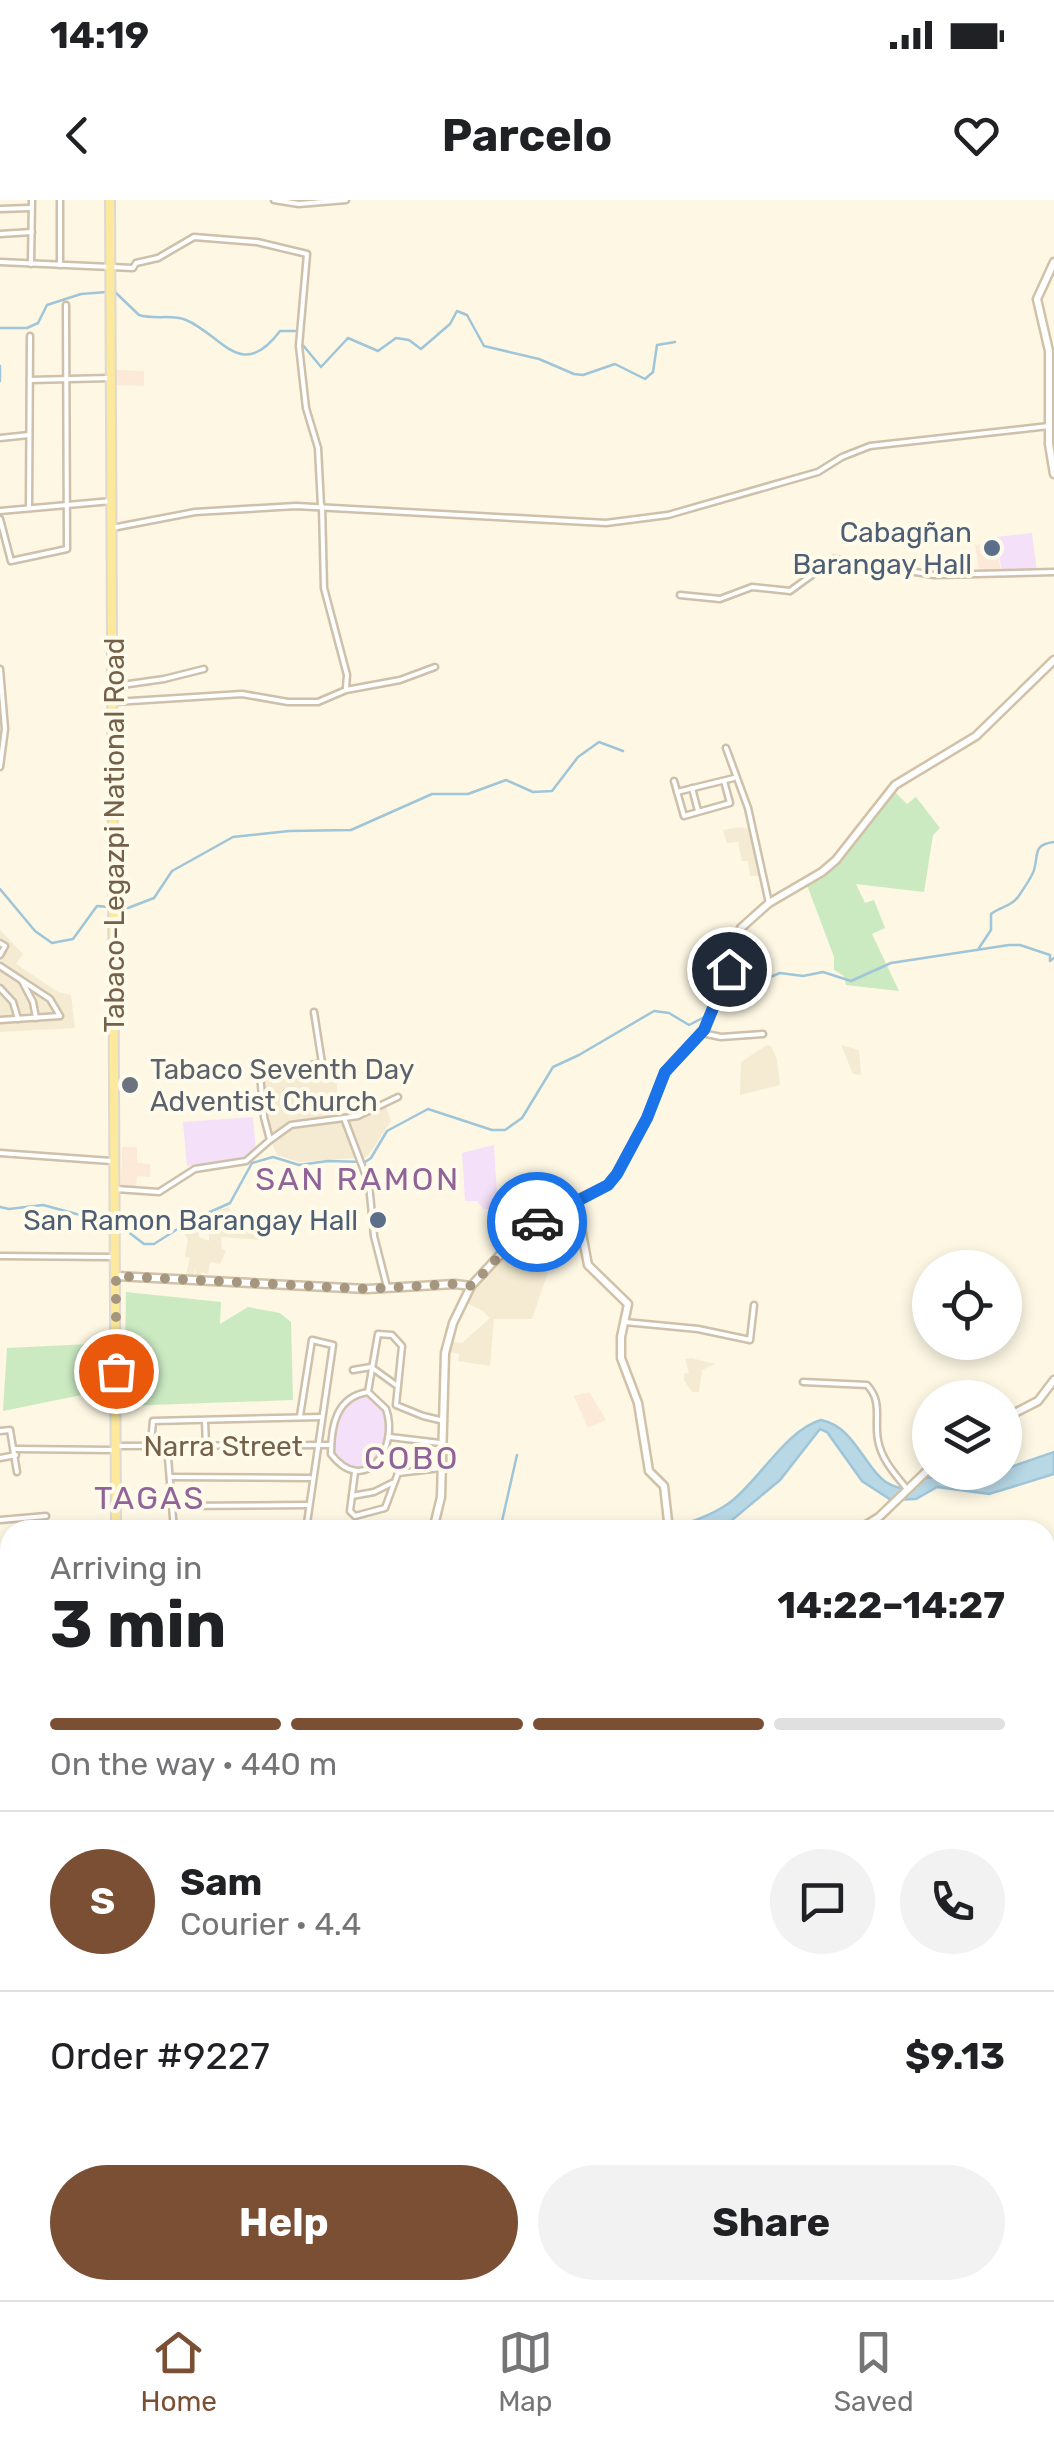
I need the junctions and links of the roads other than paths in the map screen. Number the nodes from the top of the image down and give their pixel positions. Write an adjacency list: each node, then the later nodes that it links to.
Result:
1 (32, 200): 6 (street)
2 (60, 200): 13 (street)
3 (110, 200): 14 (main road, Tabaco-Legazpi National Road)
4 (274, 200): 5 (street)
5 (346, 200)
6 (32, 208): 7 (street); 8 (street)
7 (0, 209)
8 (32, 232): 9 (street); 12 (street)
9 (0, 234)
10 (0, 262): 12 (street)
11 (1054, 262): 17 (street)
12 (32, 264): 13 (street)
13 (60, 265): 14 (street)
14 (110, 267): 18 (main road, Tabaco-Legazpi National Road); 27 (street)
15 (66, 306): 19 (street)
16 (30, 336): 20 (street)
17 (1051, 344): 21 (street)
18 (110, 378): 19 (street); 25 (main road, Tabaco-Legazpi National Road)
19 (66, 379): 20 (street); 26 (street)
20 (30, 380): 22 (street)
21 (1049, 426): 24 (street); 27 (street)
22 (30, 435): 23 (street); 28 (street)
23 (0, 438)
24 (1054, 474)
25 (112, 501): 26 (street); 30 (main road, Tabaco-Legazpi National Road)
26 (68, 505): 28 (street); 29 (street)
27 (322, 506): 30 (street); 38 (street)
28 (29, 508): 29 (street)
29 (0, 515)
30 (112, 528): 37 (main road, Tabaco-Legazpi National Road)
31 (1054, 572): 32 (street)
32 (680, 595)
33 (1054, 660): 48 (street)
34 (435, 667): 38 (street)
35 (0, 669): 41 (street)
36 (204, 669): 37 (street)
37 (114, 686): 39 (main road, Tabaco-Legazpi National Road)
38 (346, 690): 39 (street)
39 (114, 702): 66 (main road, Tabaco-Legazpi National Road)
40 (726, 748): 42 (street)
41 (0, 767)
42 (734, 778): 44 (street); 48 (street)
43 (674, 781): 46 (street)
44 (724, 781): 45 (street); 47 (street)
45 (692, 788): 46 (street); 47 (street)
46 (677, 792): 47 (street)
47 (698, 811)
48 (769, 903): 58 (street)
49 (0, 943): 50 (street)
50 (0, 954)
51 (0, 966): 52 (street)
52 (21, 980): 55 (street); 55 (street)
53 (0, 988): 56 (street)
54 (314, 1012): 61 (street)
55 (36, 1018): 56 (street)
56 (18, 1019): 57 (street)
57 (0, 1020)
58 (702, 1032): 59 (street); 68 (street)
59 (763, 1034)
60 (398, 1097): 63 (street)
61 (263, 1098): 62 (street); 64 (street)
62 (203, 1102)
63 (344, 1118): 64 (street); 73 (street)
64 (270, 1140): 67 (street)
65 (0, 1153): 66 (street)
66 (116, 1162): 67 (main road, Tabaco-Legazpi National Road)
67 (116, 1189): 70 (main road, Tabaco-Legazpi National Road)
68 (568, 1205): 72 (street); 75 (street)
69 (0, 1256): 70 (street)
70 (116, 1257): 71 (main road, Tabaco-Legazpi National Road)
71 (116, 1276): 73 (street); 97 (main road, Tabaco-Legazpi National Road)
72 (472, 1286): 73 (street); 88 (street)
73 (387, 1288)
74 (754, 1305): 75 (street)
75 (624, 1322): 117 (street)
76 (371, 1366): 77 (street); 80 (street); 80 (street); 81 (street)
77 (352, 1370)
78 (1054, 1380): 84 (street)
79 (803, 1382): 107 (street)
80 (398, 1386): 82 (street)
81 (368, 1392): 83 (street); 93 (street)
82 (396, 1405): 83 (street); 88 (street)
83 (386, 1409): 90 (street)
84 (1022, 1409)
85 (300, 1416): 86 (street); 86 (street); 87 (street)
86 (322, 1417): 92 (street)
87 (205, 1420): 94 (street); 96 (street)
88 (444, 1421): 91 (street)
89 (0, 1431): 98 (street)
90 (390, 1437): 91 (street); 102 (street)
91 (442, 1444): 100 (street)
92 (318, 1445): 93 (street, Narra Street); 96 (street, Narra Street); 104 (street)
93 (331, 1445): 102 (street)
94 (151, 1446): 95 (street, Narra Street); 97 (street, Narra Street)
95 (168, 1446): 96 (street, Narra Street); 103 (street)
96 (206, 1446)
97 (116, 1448): 98 (street, Narra Street); 113 (main road, Tabaco-Legazpi National Road)
98 (16, 1452): 99 (street, Narra Street); 101 (street)
99 (0, 1458)
100 (441, 1468): 105 (street); 116 (street)
101 (17, 1472)
102 (355, 1472): 108 (street)
103 (170, 1477): 104 (street); 110 (street)
104 (312, 1478): 109 (street)
105 (392, 1483): 108 (street); 108 (street)
106 (912, 1485): 107 (street)
107 (905, 1491): 118 (street)
108 (352, 1496)
109 (308, 1505): 110 (street); 115 (street)
110 (172, 1506): 114 (street)
111 (46, 1516): 112 (street)
112 (0, 1520)
113 (116, 1520)
114 (173, 1520)
115 (307, 1520)
116 (435, 1520)
117 (668, 1520)
118 (871, 1520)

